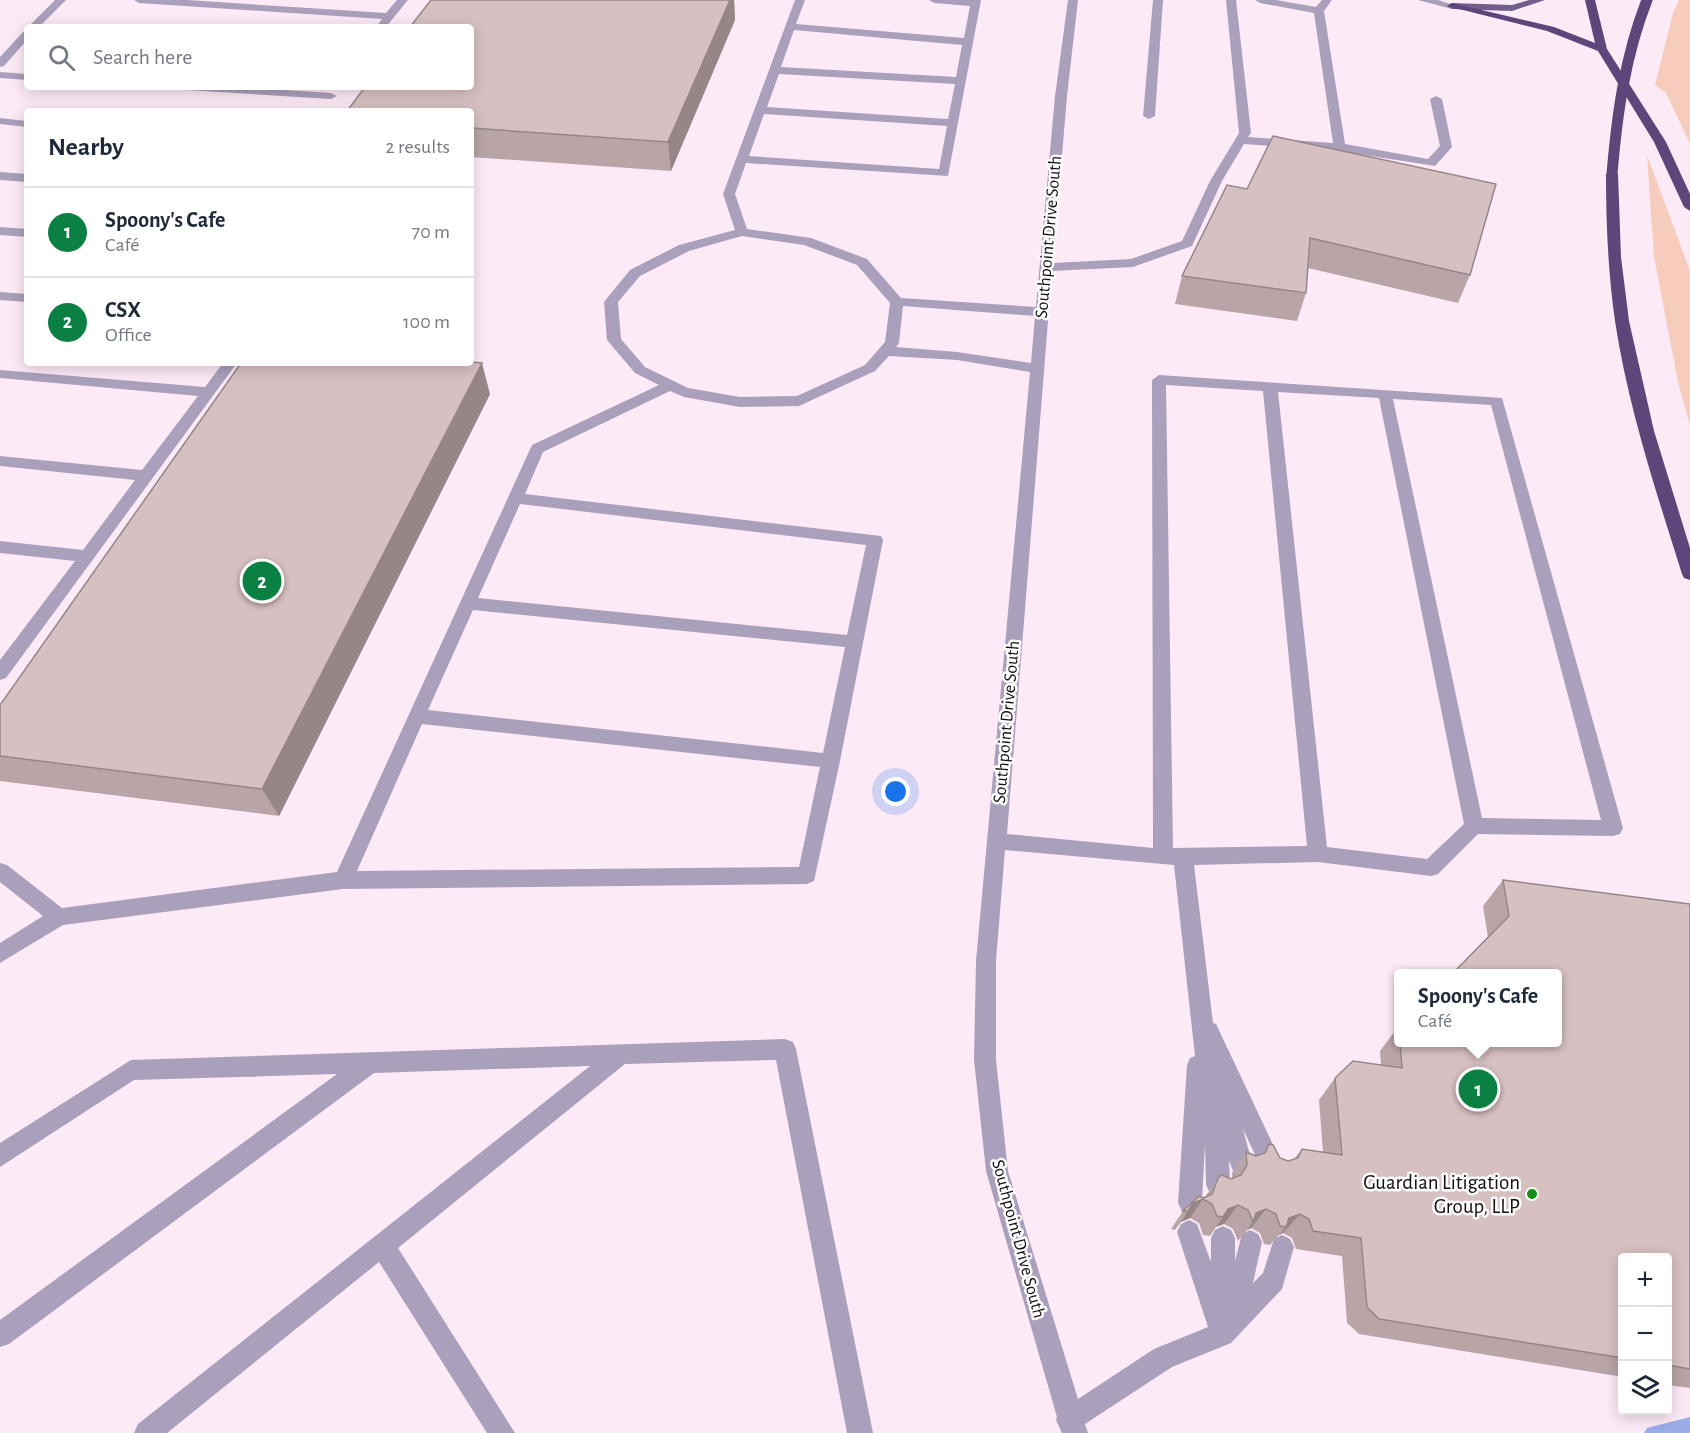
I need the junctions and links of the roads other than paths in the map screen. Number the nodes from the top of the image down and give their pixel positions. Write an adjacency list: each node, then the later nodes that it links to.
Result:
1 (61, 0): 19 (street)
2 (139, 0): 18 (street)
3 (403, 0): 18 (street)
4 (800, 0): 21 (street)
5 (934, 0): 15 (street)
6 (1073, 0): 48 (street, Southpoint Drive South)
7 (1158, 0): 35 (street)
8 (1231, 0): 39 (street)
9 (1260, 0): 17 (street)
10 (1327, 0): 17 (street)
11 (1423, 0): 16 (street)
12 (1540, 0): 16 (main road)
13 (1590, 0): 24 (highway)
14 (1647, 0): 66 (highway, bridge)
15 (976, 1): 23 (street)
16 (1452, 6): 24 (highway)
17 (1318, 10): 40 (street)
18 (389, 16): 20 (street)
19 (36, 24)
20 (383, 24)
21 (790, 27): 23 (street); 26 (street)
22 (24, 37): 25 (street)
23 (968, 42): 29 (street)
24 (1602, 49): 44 (highway)
25 (0, 64)
26 (774, 70): 29 (street); 34 (street)
27 (0, 75): 28 (street)
28 (24, 77)
29 (961, 81): 37 (street)
30 (275, 90): 31 (street)
31 (334, 92): 33 (street)
32 (1436, 99): 40 (street)
33 (322, 108)
34 (760, 110): 37 (street); 41 (street)
35 (1149, 116)
36 (0, 121): 38 (street)
37 (953, 123): 41 (street)
38 (24, 124)
39 (1241, 140): 40 (street); 48 (street)
40 (1340, 147)
41 (742, 159): 46 (street)
42 (0, 176): 43 (street)
43 (24, 178)
44 (1690, 207)
45 (0, 231): 47 (street)
46 (742, 232): 51 (street); 57 (street)
47 (24, 233)
48 (1047, 267): 52 (street, Southpoint Drive South)
49 (0, 296): 50 (street)
50 (24, 298)
51 (897, 302): 52 (street); 53 (street)
52 (1042, 312): 55 (street, Southpoint Drive South)
53 (884, 351): 55 (street); 57 (street)
54 (228, 366): 59 (street)
55 (1038, 369): 73 (street, Southpoint Drive South)
56 (0, 374): 59 (street)
57 (671, 386): 63 (street)
58 (1270, 387): 60 (street); 74 (street); 75 (street)
59 (209, 392): 62 (street)
60 (1385, 394): 72 (street); 72 (street)
61 (0, 461): 62 (street)
62 (146, 476): 65 (street)
63 (516, 498): 67 (street); 68 (street)
64 (0, 547): 65 (street)
65 (86, 556): 69 (street)
66 (1690, 573)
67 (468, 603): 68 (street); 70 (street)
68 (855, 642): 71 (street)
69 (1, 671)
70 (417, 716): 71 (street); 77 (street)
71 (831, 761): 77 (street)
72 (1474, 826): 74 (street)
73 (997, 841): 75 (street); 95 (street, Southpoint Drive South)
74 (1318, 854): 75 (street)
75 (1173, 857): 80 (street)
76 (0, 871): 78 (street)
77 (343, 880): 78 (street)
78 (59, 918): 79 (street)
79 (0, 954)
80 (1201, 1016): 84 (street); 85 (street); 86 (street); 87 (street)
81 (620, 1055): 82 (street); 91 (street); 98 (street)
82 (370, 1062): 83 (street); 94 (street)
83 (0, 1156)
84 (1240, 1163)
85 (1273, 1168)
86 (1218, 1185)
87 (1190, 1203)
88 (1189, 1232): 93 (street)
89 (1223, 1238): 93 (street)
90 (1250, 1242): 93 (street)
91 (382, 1245): 96 (street); 97 (street)
92 (1282, 1247): 93 (street)
93 (1222, 1334): 95 (street)
94 (0, 1335)
95 (1072, 1427)
96 (147, 1433)
97 (502, 1433)
98 (860, 1433)

